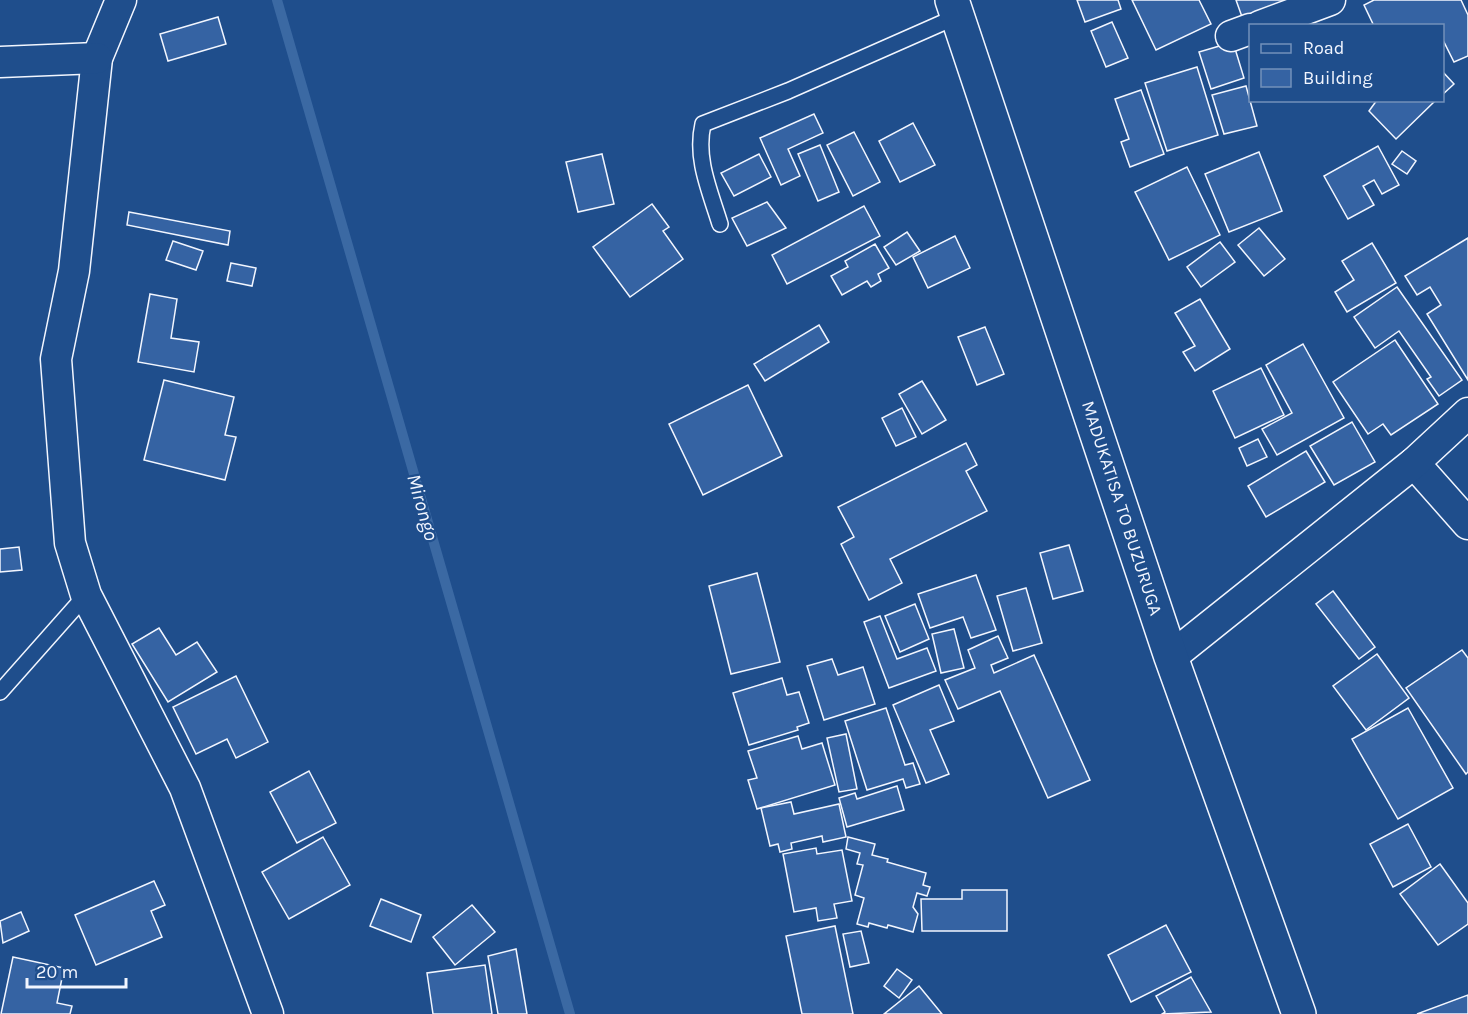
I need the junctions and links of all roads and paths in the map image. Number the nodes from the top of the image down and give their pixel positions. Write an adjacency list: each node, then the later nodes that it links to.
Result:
1 (121, 0): 5 (street)
2 (1330, 0): 4 (street)
3 (955, 8): 7 (lane); 12 (main road, MADUKATISA TO BUZURUGA)
4 (1265, 24)
5 (97, 58): 6 (street); 11 (street)
6 (0, 62)
7 (720, 224)
8 (1468, 413): 9 (street)
9 (1414, 463): 10 (street); 12 (street)
10 (1468, 524)
11 (86, 595): 13 (lane); 14 (street)
12 (1171, 657): 15 (main road, MADUKATISA TO BUZURUGA)
13 (0, 692)
14 (267, 1014)
15 (1299, 1014)

